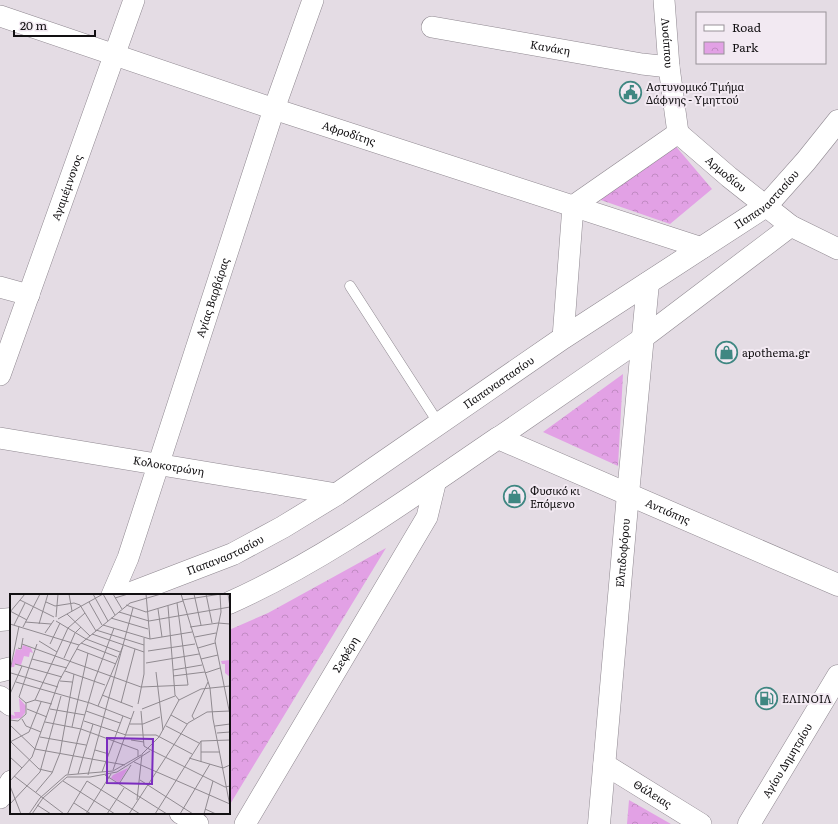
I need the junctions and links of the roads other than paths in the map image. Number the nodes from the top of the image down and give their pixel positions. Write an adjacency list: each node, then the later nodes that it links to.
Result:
1 (134, 0): 6 (street, Αγαμέμνονος)
2 (313, 0): 8 (street, Αγίας Βαρβάρας)
3 (664, 0): 7 (street, Λυσίππου)
4 (0, 16): 6 (street, Αφροδίτης)
5 (432, 26): 7 (street, Κανάκη)
6 (115, 55): 8 (street, Αφροδίτης); 19 (street, Αγαμέμνονος)
7 (669, 67): 10 (street, Λυσίππου)
8 (274, 109): 11 (street, Αφροδίτης); 26 (street, Αγίας Βαρβάρας)
9 (838, 121): 12 (street, Παπαναστασίου)
10 (678, 133): 11 (street); 12 (street, Αρμοδίου)
11 (573, 206): 14 (street, Αφροδίτης); 20 (street)
12 (766, 206): 13 (street, Αρμοδίου); 14 (street, Παπαναστασίου)
13 (791, 226): 15 (street, Αρμοδίου); 21 (street)
14 (702, 248): 16 (street, Παπαναστασίου)
15 (838, 249)
16 (648, 283): 20 (street, Παπαναστασίου); 21 (street, Ελπιδοφόρου)
17 (350, 286): 23 (lane)
18 (0, 287): 19 (street)
19 (28, 295): 22 (street, Αγαμέμνονος)
20 (563, 338): 23 (street, Παπαναστασίου)
21 (643, 338): 25 (street); 29 (street, Ελπιδοφόρου)
22 (0, 375)
23 (439, 424): 28 (street, Παπαναστασίου)
24 (0, 438): 26 (street, Κολοκοτρώνη)
25 (498, 438): 27 (street); 29 (street, Αντιόπης)
26 (158, 464): 28 (street, Κολοκοτρώνη); 31 (street, Αγίας Βαρβάρας)
27 (436, 480): 33 (street); 46 (street, Σεφέρη)
28 (337, 494): 32 (street, Παπαναστασίου)
29 (628, 494): 30 (street, Αντιόπης); 41 (street, Ελπιδοφόρου)
30 (838, 585)
31 (112, 594)
32 (129, 594)
33 (230, 603)
34 (10, 618): 35 (street)
35 (0, 620)
36 (10, 668): 37 (street)
37 (0, 671)
38 (838, 676): 49 (street, Αγίου Δημητρίου)
39 (0, 697): 40 (street)
40 (10, 704)
41 (604, 764): 47 (street, Ελπιδοφόρου); 48 (street, Θάλειας)
42 (10, 782): 43 (street)
43 (0, 798)
44 (182, 814): 45 (street)
45 (198, 824)
46 (245, 824)
47 (599, 824)
48 (701, 824)
49 (749, 824)

